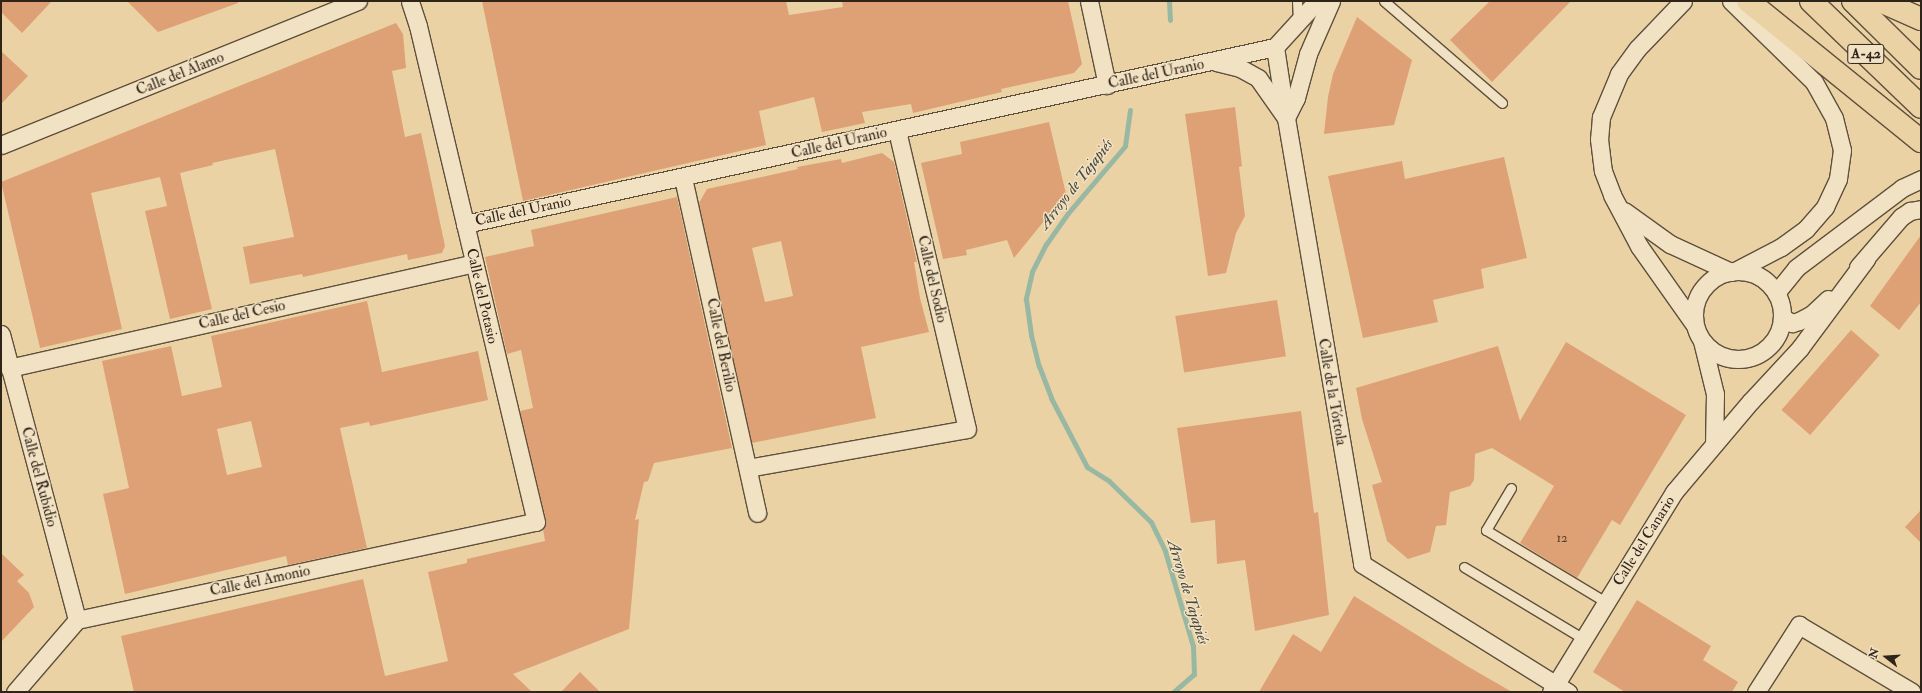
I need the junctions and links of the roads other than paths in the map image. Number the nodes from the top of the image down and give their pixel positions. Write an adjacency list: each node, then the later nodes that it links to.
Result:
1 (358, 1): 25 (street, Calle del Álamo)
2 (410, 1): 30 (street, Calle del Potasio)
3 (1089, 1): 19 (street)
4 (1296, 1): 15 (lane)
5 (1317, 1): 15 (street)
6 (1331, 1): 22 (street)
7 (1384, 1): 20 (lane)
8 (1683, 1): 29 (street)
9 (1732, 1): 33 (street)
10 (1748, 1): 24 (highway)
11 (1811, 1): 21 (highway, A-42)
12 (1853, 1): 18 (highway, A-42)
13 (1880, 1): 14 (highway)
14 (1921, 19)
15 (1298, 20): 16 (street)
16 (1275, 47): 17 (street, Calle del Uranio); 22 (street, Calle de la Tórtola)
17 (1214, 61): 19 (street, Calle del Uranio); 22 (street)
18 (1921, 68)
19 (1107, 85): 23 (street, Calle del Uranio)
20 (1502, 103)
21 (1921, 107)
22 (1286, 118): 51 (street, Calle de la Tórtola)
23 (898, 130): 26 (street, Calle del Uranio); 43 (street, Calle del Sodio)
24 (1921, 141)
25 (1, 146)
26 (683, 178): 30 (street, Calle del Uranio); 43 (street, Calle del Berilio)
27 (1921, 179): 34 (street)
28 (1921, 209): 31 (street, Calle del Canario)
29 (1622, 210): 33 (street); 35 (street)
30 (465, 224): 32 (street, Calle del Potasio)
31 (1866, 259): 36 (street, Calle del Canario); 38 (street, Calle del Canario)
32 (474, 263): 40 (street, Calle del Cesio); 46 (street, Calle del Potasio)
33 (1733, 271): 34 (street); 35 (street)
34 (1776, 293): 36 (street)
35 (1694, 324): 39 (street)
36 (1779, 328): 38 (street); 39 (street); 41 (street, Calle del Canario)
37 (1, 334): 40 (street, Calle del Rubidio)
38 (1811, 335): 41 (street, Calle del Canario)
39 (1702, 341): 42 (street)
40 (9, 368): 49 (street, Calle del Rubidio)
41 (1751, 401): 42 (street, Calle del Canario)
42 (1714, 444): 48 (street, Calle del Canario)
43 (748, 468): 45 (street, Calle del Berilio)
44 (1511, 488): 48 (lane)
45 (757, 513)
46 (536, 522): 49 (street, Calle del Amonio)
47 (1464, 567): 50 (lane)
48 (1606, 602): 50 (street, Calle del Canario)
49 (77, 620): 52 (street)
50 (1584, 639): 51 (street, Calle del Canario)
51 (1558, 689)
52 (15, 692)
53 (1756, 692): 54 (street)
54 (1912, 692)

